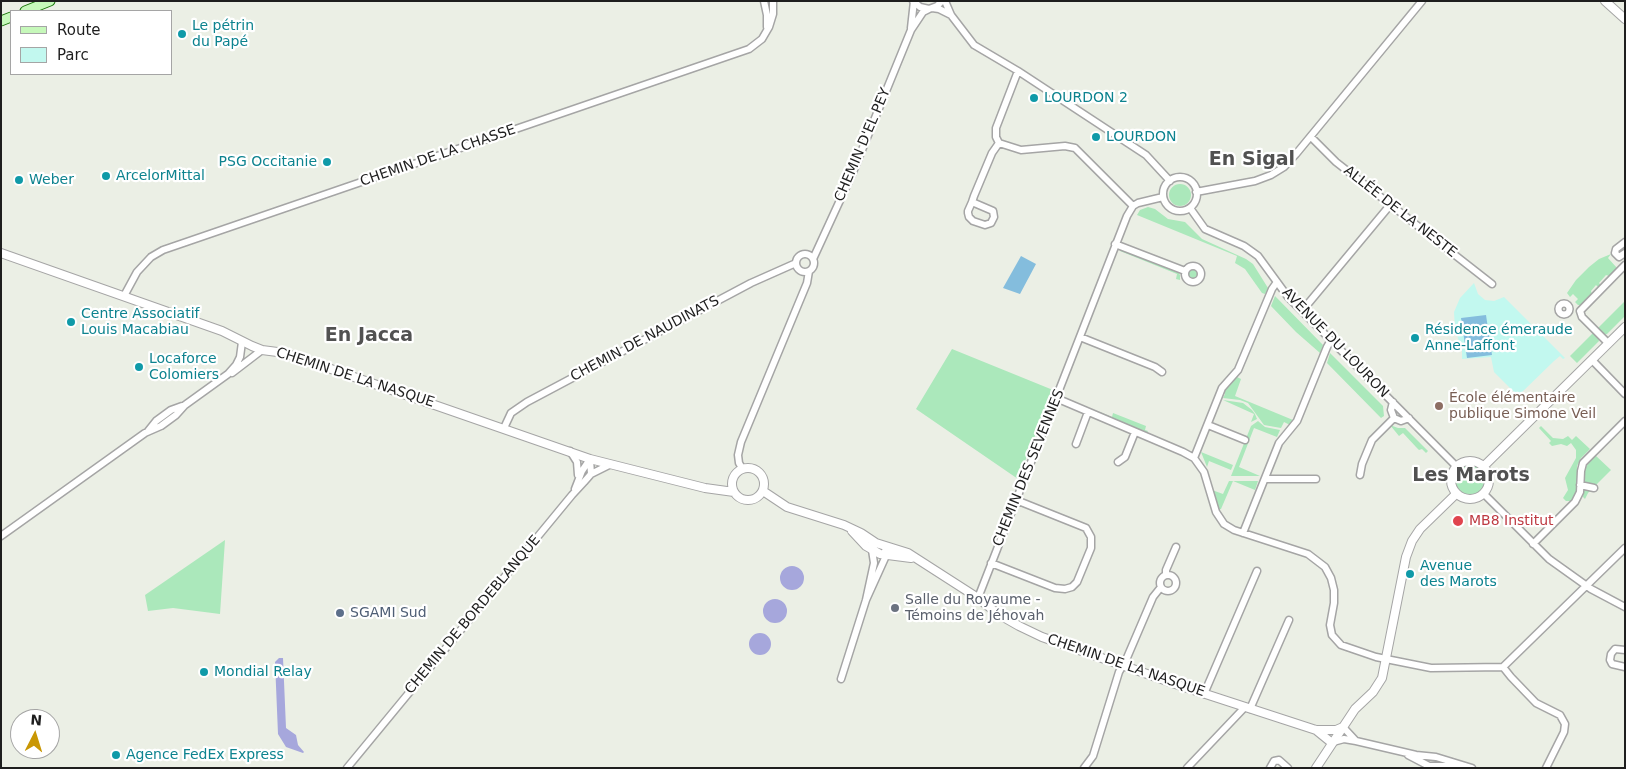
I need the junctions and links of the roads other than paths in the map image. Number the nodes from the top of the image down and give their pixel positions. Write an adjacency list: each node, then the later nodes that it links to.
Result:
1 (50, 1): 9 (main road)
2 (764, 1): 13 (street)
3 (914, 1): 8 (street); 12 (street, CHEMIN D'EL PEY)
4 (943, 1): 8 (street, CHEMIN D'EL PEY); 10 (street)
5 (1422, 1): 15 (street)
6 (1605, 1): 11 (street)
7 (775, 4): 13 (street)
8 (930, 9): 10 (street); 12 (street, CHEMIN D'EL PEY)
9 (28, 10)
10 (951, 15): 14 (street)
11 (1625, 19)
12 (910, 30): 28 (street, CHEMIN D'EL PEY)
13 (766, 33): 35 (street, CHEMIN DE LA CHASSE)
14 (1018, 71): 16 (street); 17 (street)
15 (1311, 137): 18 (street); 21 (street, ALLÉE DE LA NESTE)
16 (999, 143): 20 (street); 22 (street)
17 (1170, 181): 18 (street); 19 (street)
18 (1196, 192): 23 (street)
19 (1163, 197): 22 (street); 23 (street)
20 (972, 202)
21 (1391, 204): 34 (street, ALLÉE DE LA NESTE); 37 (street)
22 (1133, 206): 25 (street, CHEMIN DES SEVENNES)
23 (1190, 208): 33 (street, AVENUE DU LOURON)
24 (1625, 242): 27 (street)
25 (1116, 244): 32 (street); 40 (street, CHEMIN DES SEVENNES)
26 (1, 253): 35 (street, CHEMIN DE LA NASQUE)
27 (1624, 256)
28 (813, 259): 29 (street); 31 (street)
29 (796, 263): 31 (street); 56 (street, CHEMIN DE NAUDINATS)
30 (1625, 265): 38 (street)
31 (809, 271): 67 (street)
32 (1185, 271): 32 (street)
33 (1277, 282): 37 (street, AVENUE DU LOURON); 55 (street)
34 (1492, 284)
35 (124, 296): 42 (street, CHEMIN DE LA NASQUE)
36 (1570, 309): 38 (street)
37 (1302, 311): 41 (street, AVENUE DU LOURON)
38 (1580, 311): 43 (street)
39 (1625, 327): 43 (street)
40 (1080, 337): 46 (street); 49 (street, CHEMIN DES SEVENNES)
41 (1331, 340): 50 (street, AVENUE DU LOURON); 72 (street)
42 (242, 342): 44 (street, CHEMIN DE LA NASQUE); 47 (street)
43 (1608, 344): 45 (street)
44 (262, 350): 47 (street); 56 (street, CHEMIN DE LA NASQUE)
45 (1592, 360): 48 (street); 66 (street)
46 (1162, 372)
47 (228, 374): 85 (street)
48 (1625, 394)
49 (1056, 398): 51 (street); 82 (street, CHEMIN DES SEVENNES)
50 (1392, 402): 52 (street); 53 (street, AVENUE DU LOURON)
51 (1088, 412): 57 (street); 59 (street)
52 (1394, 418): 53 (street); 69 (street)
53 (1408, 418): 65 (street, AVENUE DU LOURON)
54 (1625, 421): 74 (street)
55 (1208, 424): 58 (street); 61 (street)
56 (504, 428): 60 (street, CHEMIN DE LA NASQUE)
57 (1136, 432): 61 (street); 63 (street)
58 (1245, 440)
59 (1076, 444)
60 (570, 452): 62 (street, CHEMIN DE LA NASQUE); 70 (street)
61 (1194, 458): 84 (street)
62 (590, 459): 64 (street, CHEMIN DE LA NASQUE); 68 (street); 70 (street)
63 (1118, 462)
64 (609, 465): 68 (street); 76 (street, CHEMIN DE LA NASQUE)
65 (1456, 466): 66 (street); 79 (street)
66 (1484, 466): 80 (street)
67 (742, 468): 71 (street); 77 (street)
68 (591, 474): 81 (street, CHEMIN DE BORDEBLANQUE)
69 (1360, 474)
70 (578, 478): 81 (street)
71 (732, 479): 76 (street); 78 (street)
72 (1265, 479): 73 (street); 84 (street)
73 (1316, 479)
74 (1580, 485): 75 (street); 86 (street)
75 (1594, 488)
76 (714, 489): 78 (street, CHEMIN DE LA NASQUE)
77 (763, 490): 78 (street); 83 (street, CHEMIN DE LA NASQUE)
78 (734, 492)
79 (1456, 494): 80 (street); 103 (street)
80 (1484, 494): 86 (street)
81 (572, 495): 120 (street, CHEMIN DE BORDEBLANQUE)
82 (1016, 500): 93 (street, CHEMIN DES SEVENNES); 93 (street)
83 (847, 526): 87 (street, CHEMIN DE LA NASQUE); 90 (street, CHEMIN DE LA NASQUE)
84 (1243, 533): 103 (street)
85 (1, 536)
86 (1533, 544): 96 (street)
87 (883, 546): 90 (street); 91 (street); 92 (street, CHEMIN DE LA NASQUE)
88 (1176, 547): 95 (street)
89 (1625, 548): 96 (street)
90 (872, 550): 91 (street, CHEMIN DE LA NASQUE); 99 (street)
91 (886, 555): 92 (street, CHEMIN DE LA NASQUE); 99 (street)
92 (923, 563): 98 (street, CHEMIN DE LA NASQUE)
93 (992, 563): 98 (street, CHEMIN DES SEVENNES)
94 (1257, 571): 108 (street)
95 (1166, 576): 97 (street); 97 (street)
96 (1585, 586): 100 (street); 105 (street)
97 (1161, 587): 104 (street)
98 (978, 598): 104 (street, CHEMIN DE LA NASQUE)
99 (866, 600): 107 (street)
100 (1625, 607)
101 (1288, 620): 109 (street)
102 (1625, 650): 106 (street)
103 (1387, 659): 105 (street); 110 (street)
104 (1123, 666): 108 (street, CHEMIN DE LA NASQUE); 121 (street)
105 (1503, 667): 128 (street)
106 (1625, 667)
107 (841, 679)
108 (1204, 694): 109 (street, CHEMIN DE LA NASQUE)
109 (1248, 708): 111 (street, CHEMIN DE LA NASQUE); 122 (street)
110 (1343, 727): 112 (street, CHEMIN DE LA NASQUE); 113 (street); 114 (street)
111 (1316, 730): 112 (street, CHEMIN DE LA NASQUE); 113 (street, CHEMIN DE LA NASQUE)
112 (1326, 730): 113 (street)
113 (1333, 741): 114 (street); 125 (street)
114 (1356, 741): 115 (street)
115 (1400, 751): 116 (street); 119 (street)
116 (1422, 756): 117 (street); 119 (street)
117 (1441, 759): 118 (street); 119 (street); 127 (street)
118 (1439, 766): 119 (street); 126 (street)
119 (1429, 767)
120 (347, 768)
121 (1084, 768)
122 (1187, 768)
123 (1270, 768): 124 (street)
124 (1288, 768)
125 (1316, 768)
126 (1468, 768)
127 (1472, 768)
128 (1546, 768)

